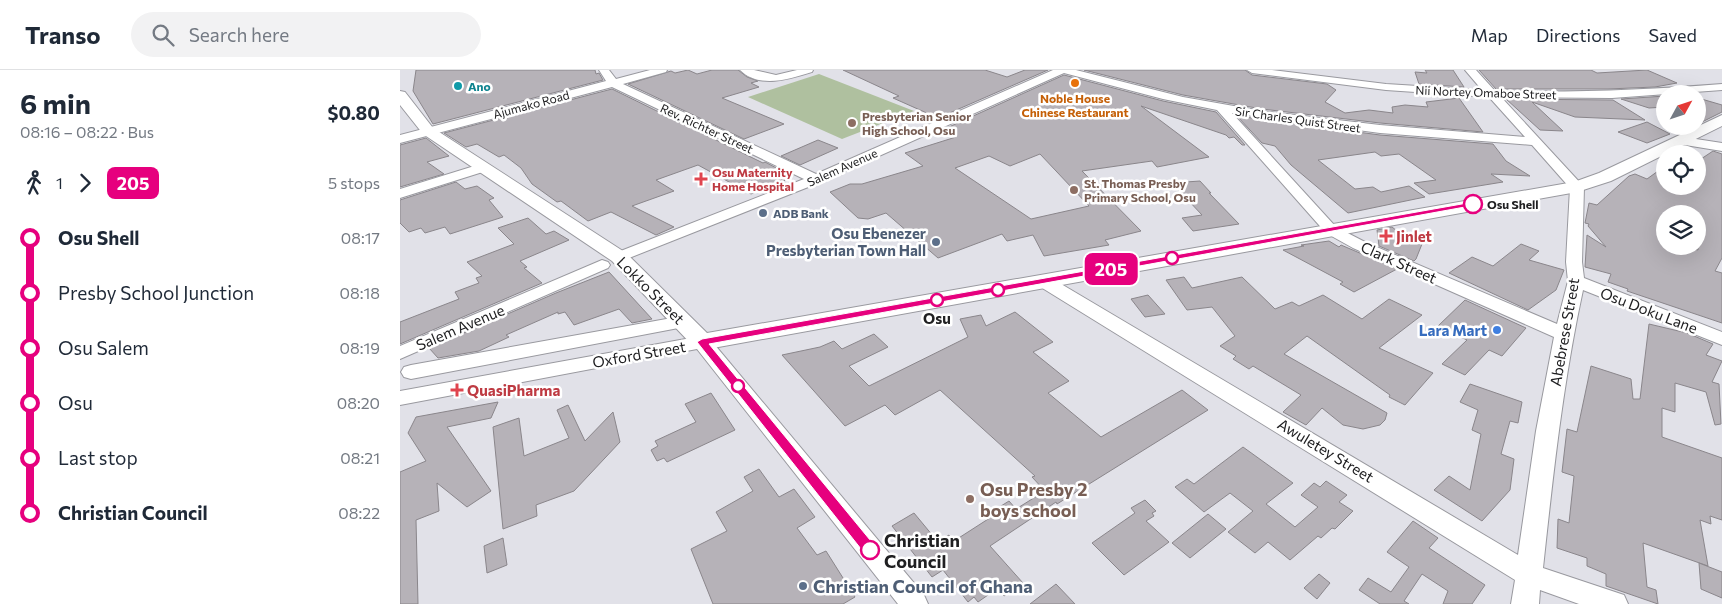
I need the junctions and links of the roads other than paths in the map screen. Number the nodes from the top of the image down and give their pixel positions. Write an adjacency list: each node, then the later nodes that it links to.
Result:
1 (604, 70): 8 (street, Rev. Richter Street)
2 (662, 70): 8 (street, Ajumako Road)
3 (745, 70): 4 (street)
4 (808, 70)
5 (1063, 70): 12 (street, Sir Charles Quist Street); 20 (street, Salem Avenue)
6 (1252, 70): 10 (street, Nii Nortey Omaboe Street)
7 (1470, 70): 10 (street)
8 (613, 83): 14 (street, Ajumako Road); 20 (street, Rev. Richter Street)
9 (1722, 87): 10 (street, Nii Nortey Omaboe Street)
10 (1492, 94): 17 (street)
11 (400, 95): 14 (main road, Lokko Street)
12 (1221, 108): 17 (street, Sir Charles Quist Street); 23 (street, Clark Street)
13 (1722, 120): 16 (main road, Oxford Street)
14 (428, 131): 15 (street, Ajumako Road); 19 (main road, Lokko Street)
15 (400, 139)
16 (1683, 140): 18 (street); 21 (main road, Oxford Street)
17 (1537, 142): 21 (street)
18 (1722, 147)
19 (484, 167): 22 (street); 24 (main road, Lokko Street)
20 (816, 179): 24 (street, Salem Avenue)
21 (1577, 187): 23 (main road, Oxford Street); 25 (street, Abebrese Street)
22 (400, 194)
23 (1331, 230): 26 (main road, Oxford Street); 28 (street, Clark Street)
24 (610, 261): 27 (main road, Lokko Street); 31 (street, Salem Avenue)
25 (1576, 281): 28 (street, Abebrese Street); 29 (street, Osu Doku Lane)
26 (1045, 282): 30 (main road, Oxford Street); 34 (street, Awuletey Street)
27 (683, 322): 30 (main road, Lokko Street); 32 (street)
28 (1564, 334): 34 (street, Abebrese Street)
29 (1722, 339)
30 (702, 342): 33 (street, Oxford Street); 35 (street, Lokko Street)
31 (400, 353)
32 (411, 372)
33 (400, 398)
34 (1529, 575): 36 (street, Abebrese Street); 37 (street, Awuletey Street)
35 (914, 604)
36 (1525, 604)
37 (1614, 604)

